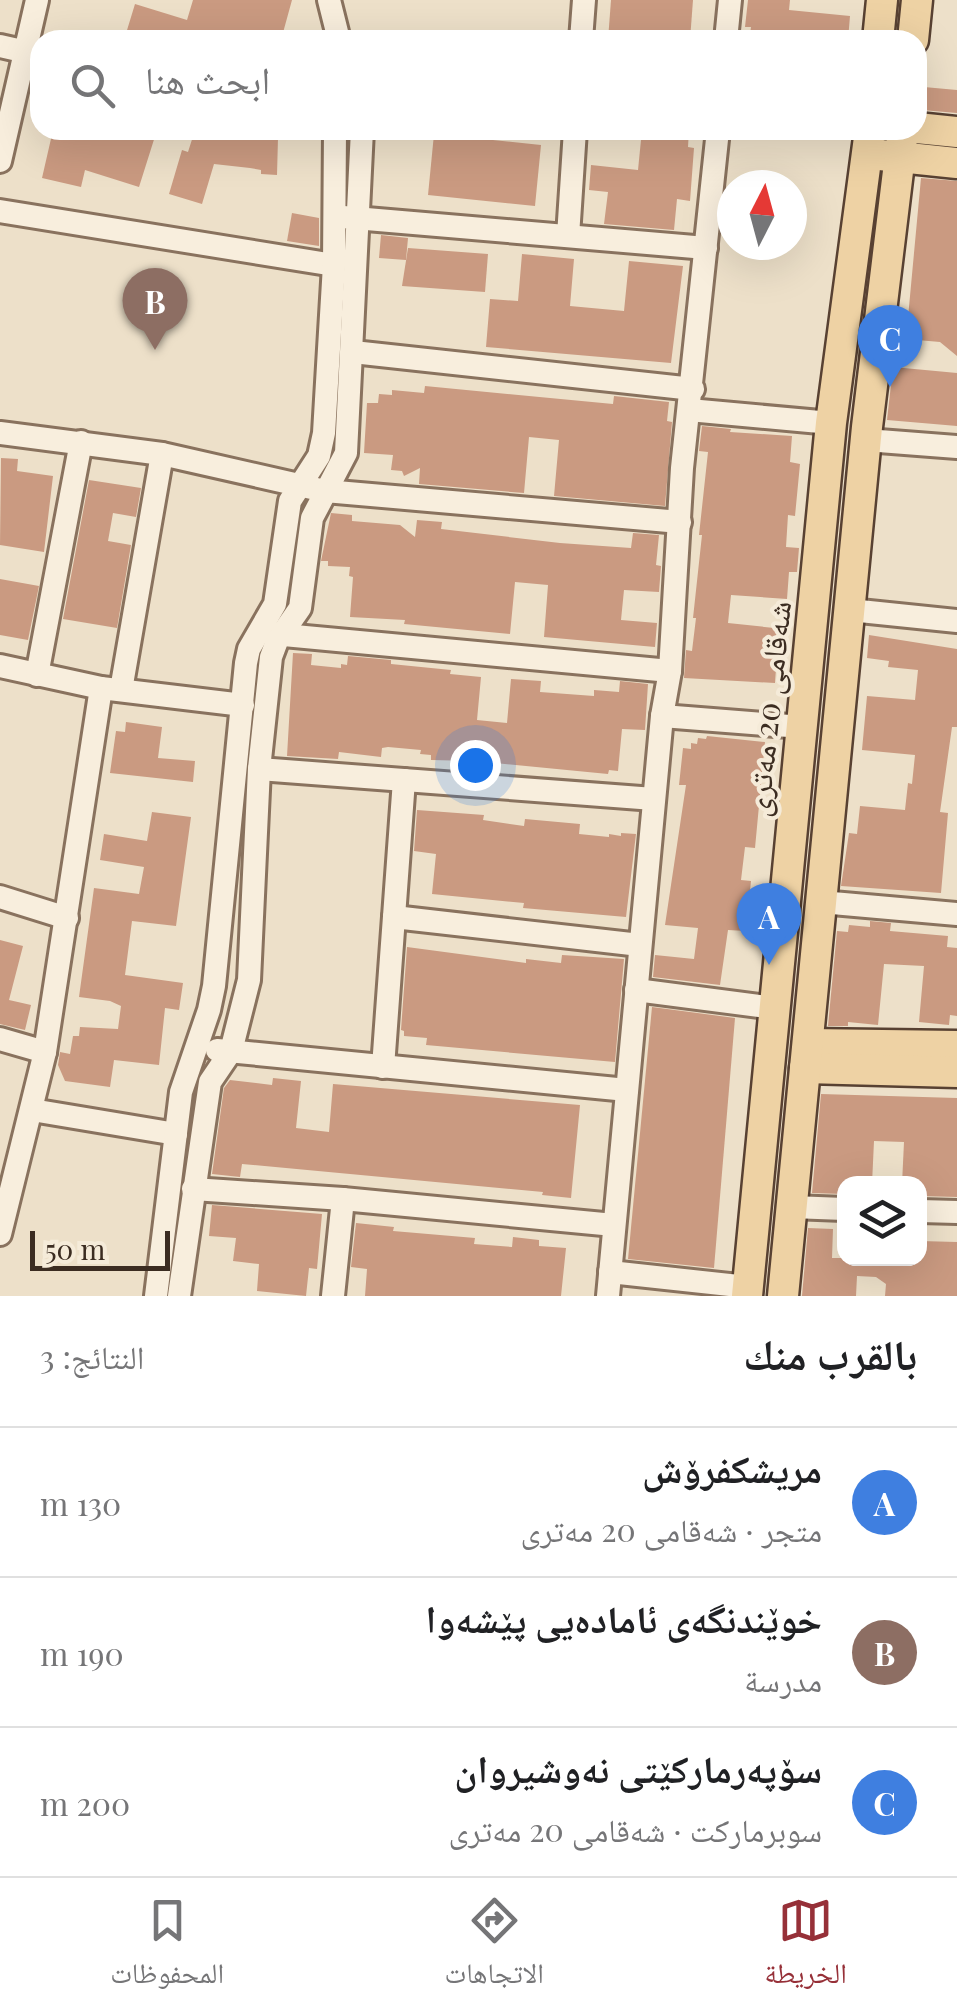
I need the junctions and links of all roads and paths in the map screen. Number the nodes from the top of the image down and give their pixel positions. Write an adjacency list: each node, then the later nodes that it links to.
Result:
1 (36, 0): 7 (street)
2 (330, 0): 8 (street)
3 (584, 0): 9 (street)
4 (730, 0): 10 (street)
5 (882, 0): 11 (main road)
6 (917, 0): 12 (main road)
7 (34, 30)
8 (337, 30)
9 (582, 30)
10 (727, 30)
11 (879, 30)
12 (914, 30)
13 (0, 46): 14 (street)
14 (30, 53)
15 (30, 60): 24 (street)
16 (927, 129): 17 (main road)
17 (957, 132)
18 (336, 140): 27 (street)
19 (360, 140): 27 (street)
20 (574, 140): 28 (street)
21 (717, 140): 29 (street)
22 (869, 142): 23 (main road); 33 (main road, شەقامی 20 مەتری)
23 (902, 144): 25 (main road); 35 (main road)
24 (0, 161)
25 (957, 163)
26 (0, 211): 30 (street)
27 (346, 218): 28 (street); 30 (street); 31 (street)
28 (568, 236): 29 (street)
29 (706, 248): 32 (street)
30 (334, 265): 39 (street)
31 (353, 352): 32 (street); 40 (street)
32 (691, 399): 33 (street); 41 (street)
33 (832, 423): 51 (main road, شەقامی 20 مەتری)
34 (0, 432): 36 (street)
35 (866, 440): 37 (street); 42 (main road)
36 (81, 442): 38 (street); 47 (street)
37 (957, 447)
38 (162, 454): 39 (street); 48 (street)
39 (298, 486): 40 (street); 44 (street)
40 (325, 491): 41 (street); 44 (street)
41 (680, 522): 46 (street)
42 (850, 610): 43 (street); 56 (main road)
43 (957, 620)
44 (271, 634): 46 (street); 49 (street); 52 (street)
45 (0, 666): 47 (street)
46 (670, 671): 50 (street)
47 (37, 675): 48 (street)
48 (111, 689): 49 (street); 61 (street)
49 (243, 705): 67 (street)
50 (662, 716): 51 (street); 54 (street)
51 (802, 727): 55 (main road, شەقامی 20 مەتری)
52 (259, 769): 53 (street); 68 (street)
53 (404, 780): 54 (street); 60 (street)
54 (654, 799): 62 (street)
55 (791, 845): 56 (main road); 64 (main road, شەقامی 20 مەتری)
56 (826, 848): 58 (main road)
57 (0, 897): 61 (street)
58 (821, 902): 59 (street); 70 (main road)
59 (957, 914)
60 (394, 917): 62 (street); 71 (street)
61 (67, 918): 69 (street)
62 (640, 945): 63 (street)
63 (636, 990): 64 (street); 73 (street)
64 (775, 1008): 76 (main road, شەقامی 20 مەتری)
65 (0, 1039): 69 (street)
66 (957, 1046): 70 (main road)
67 (196, 1049): 68 (street); 75 (street)
68 (230, 1051): 71 (street); 79 (street)
69 (45, 1052): 74 (street)
70 (806, 1056): 72 (main road); 77 (main road)
71 (383, 1067): 73 (street)
72 (957, 1072)
73 (627, 1090): 85 (street)
74 (32, 1110): 75 (street); 78 (street)
75 (176, 1134): 89 (street)
76 (762, 1148): 77 (main road); 88 (main road, شەقامی 20 مەتری)
77 (797, 1151): 81 (main road)
78 (6, 1186): 86 (street)
79 (192, 1189): 80 (street); 90 (street)
80 (343, 1199): 85 (street); 91 (street)
81 (792, 1208): 82 (street); 93 (main road)
82 (837, 1209)
83 (927, 1211): 84 (street)
84 (957, 1212)
85 (614, 1225): 87 (street)
86 (0, 1234)
87 (610, 1272): 88 (street); 92 (street)
88 (747, 1291)
89 (156, 1296)
90 (179, 1296)
91 (333, 1296)
92 (608, 1296)
93 (784, 1296)

